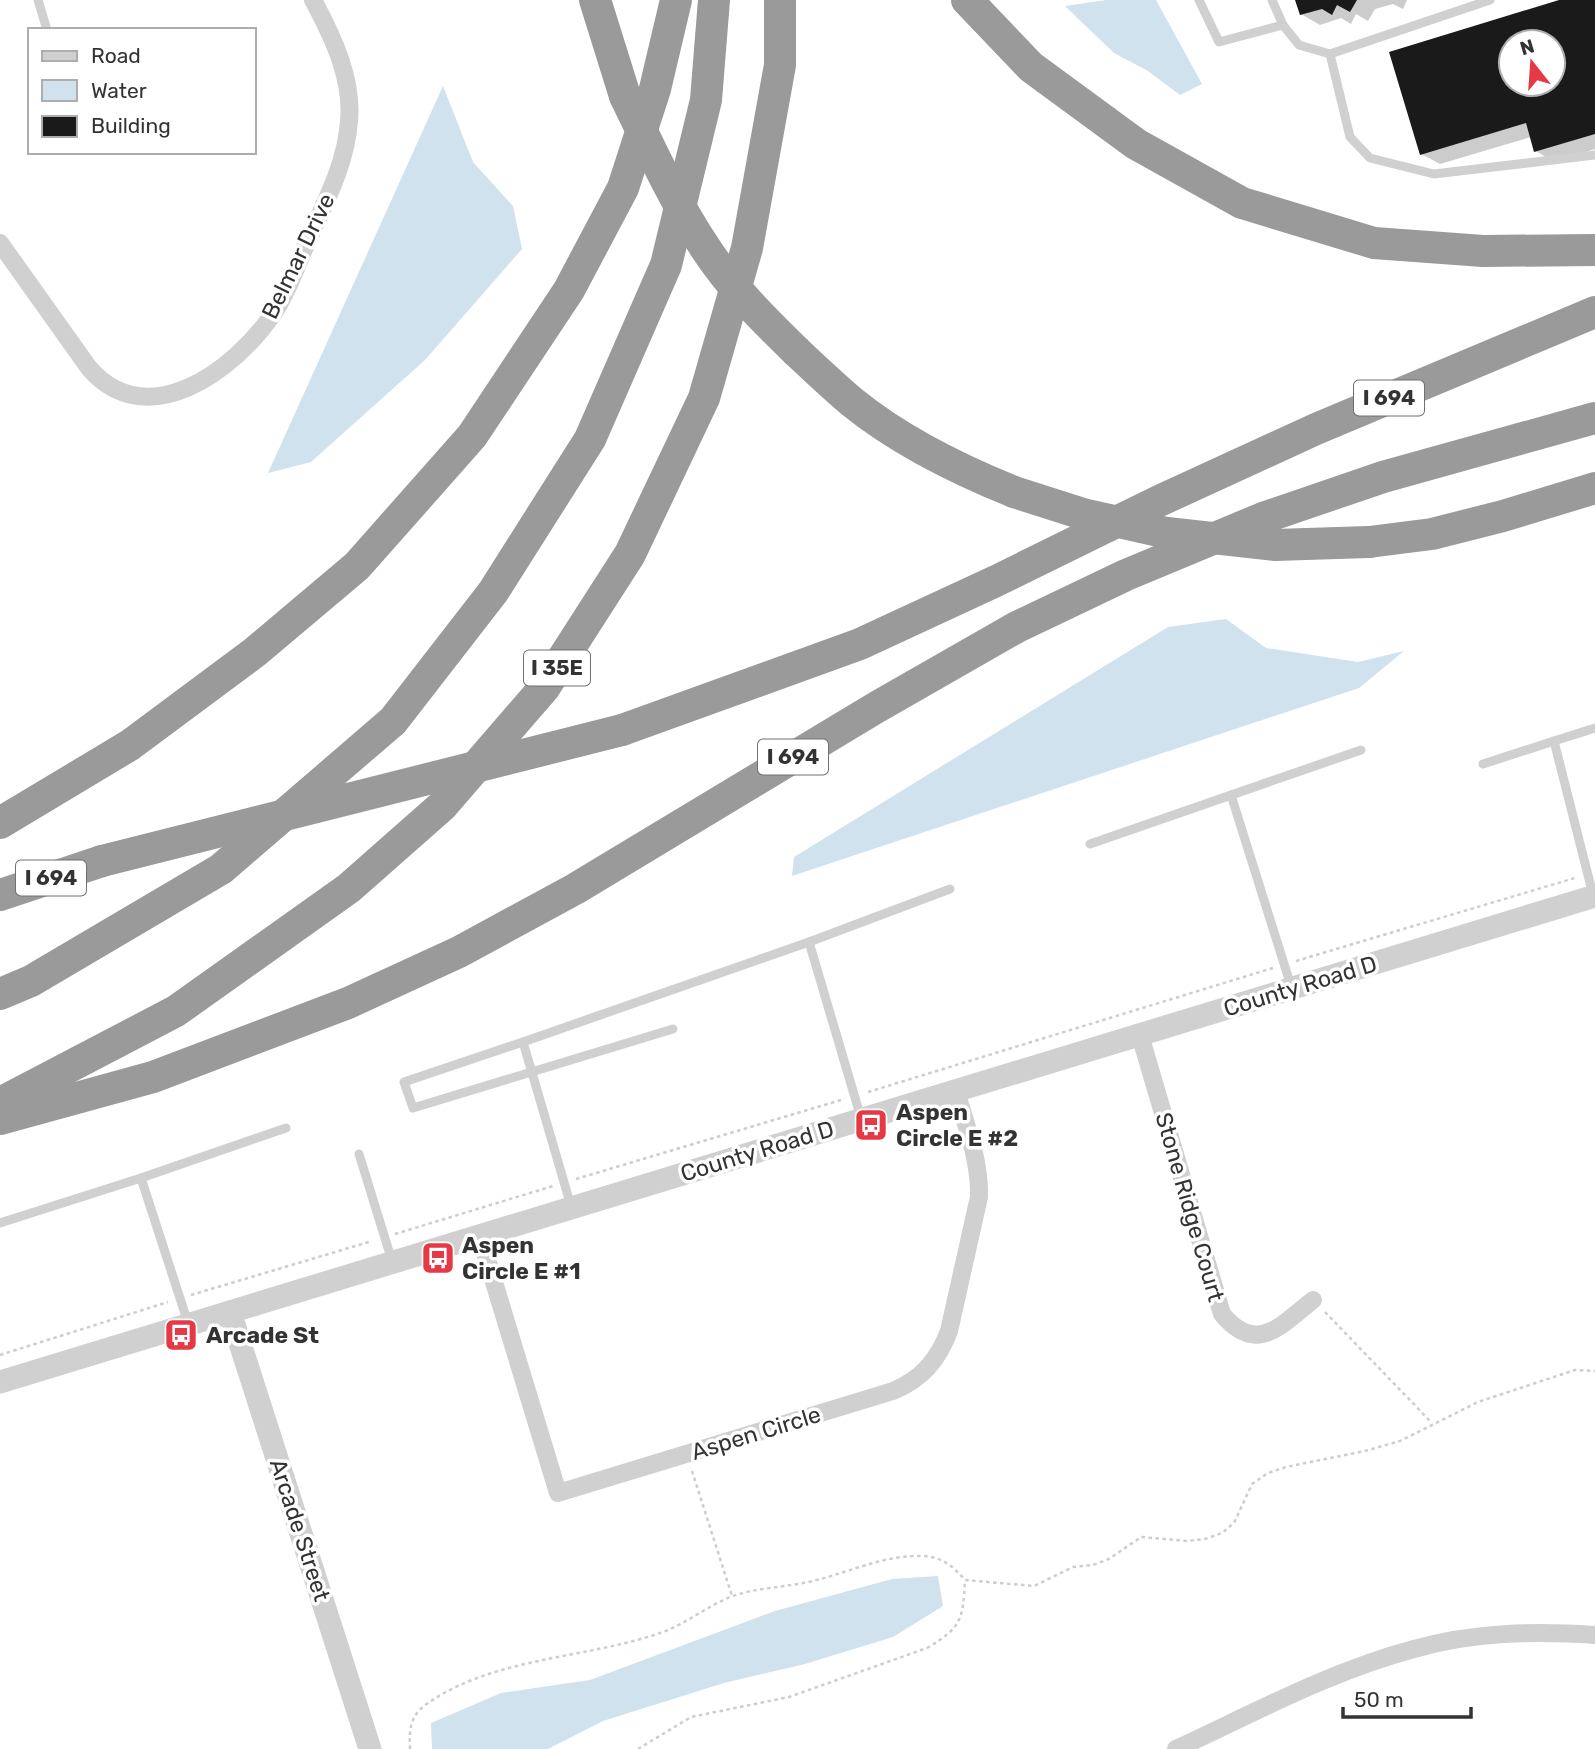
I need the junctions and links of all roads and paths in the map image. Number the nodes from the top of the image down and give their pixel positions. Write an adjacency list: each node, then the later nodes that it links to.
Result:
1 (38, 0): 12 (lane)
2 (313, 0): 15 (street, Belmar Drive)
3 (595, 0): 19 (highway, bridge)
4 (676, 0): 25 (highway)
5 (714, 0): 34 (highway)
6 (780, 0): 41 (highway, I 35E)
7 (967, 0): 16 (highway)
8 (1199, 0): 11 (lane)
9 (1272, 0): 11 (lane)
10 (1490, 0): 13 (lane)
11 (1283, 25): 13 (lane)
12 (46, 28)
13 (1330, 54): 14 (lane)
14 (1595, 155)
15 (0, 243)
16 (1595, 250)
17 (1595, 312): 29 (highway, I 694, bridge)
18 (1595, 418): 42 (highway, I 694)
19 (1595, 488)
20 (1595, 728): 21 (lane)
21 (1554, 741): 23 (lane); 27 (lane)
22 (1361, 750): 24 (lane)
23 (1483, 764)
24 (1231, 795): 26 (lane); 32 (lane)
25 (0, 822)
26 (1090, 844)
27 (1588, 874): 30 (lane); 32 (path)
28 (950, 889): 31 (lane)
29 (0, 895)
30 (1594, 896): 33 (street, County Road D)
31 (808, 942): 37 (lane); 40 (lane)
32 (1284, 965): 33 (lane); 40 (path)
33 (1292, 988): 36 (street, County Road D)
34 (0, 994)
35 (673, 1028): 38 (lane)
36 (1140, 1035): 39 (street, County Road D); 54 (street, Stone Ridge Court)
37 (523, 1042): 38 (lane); 38 (lane)
38 (531, 1070): 47 (lane)
39 (956, 1091): 43 (street, County Road D); 61 (street, Aspen Circle)
40 (854, 1096): 43 (lane); 47 (path)
41 (0, 1103)
42 (0, 1119)
43 (861, 1119): 48 (street, County Road D)
44 (286, 1128): 46 (lane)
45 (359, 1154): 51 (lane)
46 (141, 1178): 49 (lane); 53 (lane)
47 (564, 1183): 48 (lane); 51 (path)
48 (572, 1208): 50 (street, County Road D)
49 (0, 1223)
50 (480, 1236): 52 (street, County Road D); 61 (street, Aspen Circle)
51 (385, 1237): 52 (lane); 53 (path)
52 (393, 1262): 55 (street, County Road D)
53 (180, 1298): 56 (lane); 57 (path)
54 (1313, 1300): 60 (path)
55 (230, 1312): 56 (street, County Road D); 65 (street, Arcade Street)
56 (189, 1324): 59 (street, County Road D)
57 (0, 1355)
58 (1595, 1371): 60 (path)
59 (0, 1382)
60 (1433, 1423): 62 (path)
61 (687, 1454): 63 (path)
62 (965, 1580): 63 (path); 67 (path)
63 (732, 1596): 66 (path)
64 (1595, 1635): 68 (street)
65 (370, 1749)
66 (410, 1749)
67 (638, 1749)
68 (1176, 1749)

